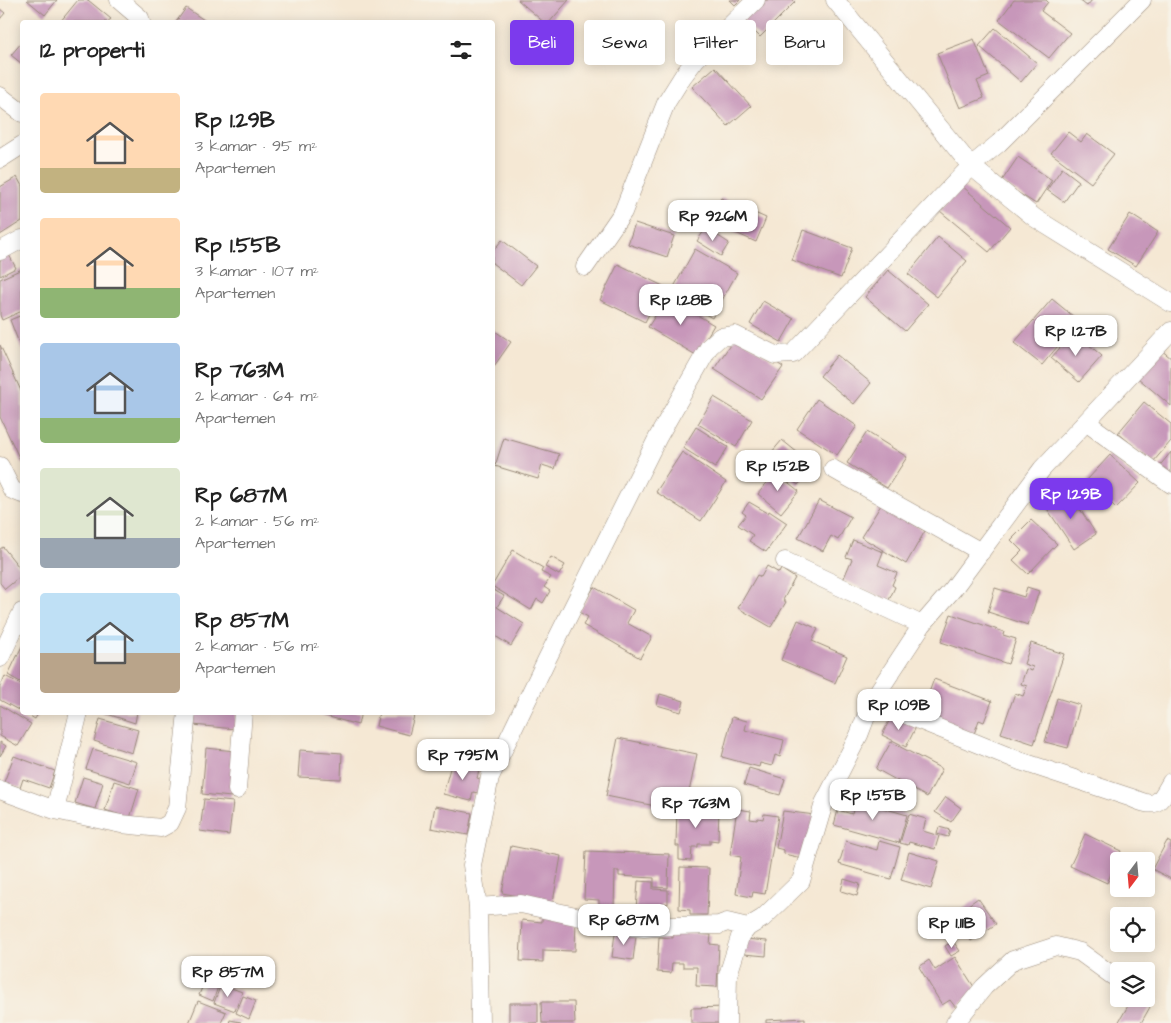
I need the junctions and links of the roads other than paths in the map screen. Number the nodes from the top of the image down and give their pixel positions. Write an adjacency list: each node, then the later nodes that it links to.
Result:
1 (119, 0): 5 (street)
2 (756, 0): 13 (street)
3 (835, 0): 10 (street)
4 (1142, 0): 10 (street)
5 (140, 20)
6 (0, 96): 7 (street)
7 (20, 111)
8 (20, 149): 9 (street)
9 (0, 159)
10 (971, 166): 14 (street); 34 (street)
11 (20, 240): 12 (street)
12 (0, 251)
13 (585, 267)
14 (1171, 303)
15 (1171, 331): 16 (street)
16 (1086, 422): 19 (street); 21 (street)
17 (0, 466): 20 (street)
18 (833, 469): 21 (street)
19 (1171, 484)
20 (20, 493)
21 (981, 552): 24 (street)
22 (785, 561): 24 (street)
23 (20, 616): 25 (street)
24 (922, 625): 26 (street)
25 (0, 658)
26 (872, 701): 30 (street); 35 (street)
27 (79, 715): 33 (street)
28 (187, 715): 33 (street)
29 (243, 715): 32 (street)
30 (1171, 782)
31 (0, 790): 33 (street)
32 (237, 790)
33 (55, 810)
34 (478, 907): 35 (street); 37 (street)
35 (748, 927): 38 (street)
36 (1110, 974): 39 (street)
37 (480, 1023)
38 (727, 1023)
39 (955, 1023)

